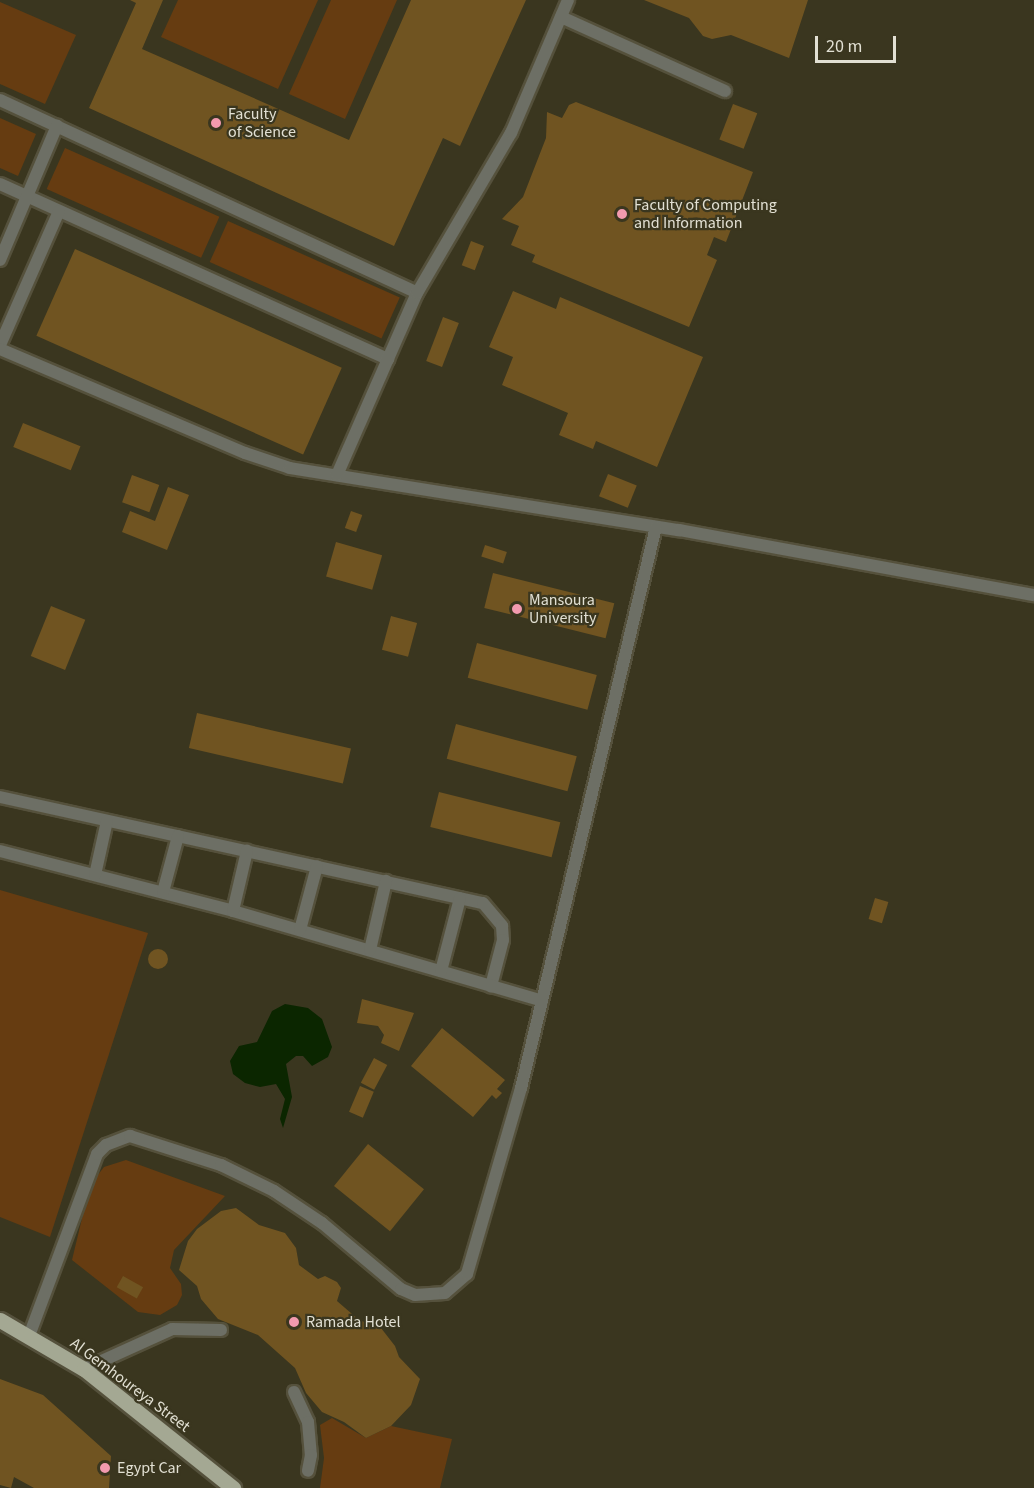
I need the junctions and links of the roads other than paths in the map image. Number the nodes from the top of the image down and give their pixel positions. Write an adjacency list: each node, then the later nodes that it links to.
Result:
1 (568, 0): 2 (lane)
2 (561, 17): 3 (lane); 10 (lane)
3 (725, 91)
4 (0, 100): 5 (lane)
5 (57, 126): 7 (lane); 10 (lane)
6 (0, 184): 7 (lane)
7 (27, 197): 8 (lane); 9 (lane)
8 (59, 211): 11 (lane); 12 (lane)
9 (0, 260)
10 (417, 293): 12 (lane)
11 (0, 347): 13 (lane)
12 (388, 358): 13 (lane)
13 (337, 475): 14 (lane)
14 (656, 527): 15 (lane); 31 (lane)
15 (1034, 595)
16 (0, 797): 17 (lane)
17 (107, 820): 18 (lane); 22 (lane)
18 (178, 836): 20 (lane); 24 (lane)
19 (0, 851): 22 (lane)
20 (248, 851): 21 (lane); 26 (lane)
21 (317, 866): 23 (lane); 27 (lane)
22 (95, 875): 24 (lane)
23 (386, 881): 25 (lane); 28 (lane)
24 (163, 892): 26 (lane)
25 (460, 898): 29 (lane); 30 (lane)
26 (233, 911): 27 (lane)
27 (300, 930): 28 (lane)
28 (370, 950): 29 (lane)
29 (441, 971): 30 (lane)
30 (491, 986): 31 (lane)
31 (542, 1001): 34 (lane)
32 (0, 1320): 34 (main road, Al Gemhoureya Street)
33 (221, 1330): 35 (lane)
34 (29, 1335): 35 (main road, Al Gemhoureya Street)
35 (84, 1369): 38 (main road, Al Gemhoureya Street)
36 (294, 1392): 37 (lane)
37 (308, 1471)
38 (213, 1473): 39 (main road); 40 (main road, Al Gemhoureya Street)
39 (207, 1488)
40 (232, 1488)

